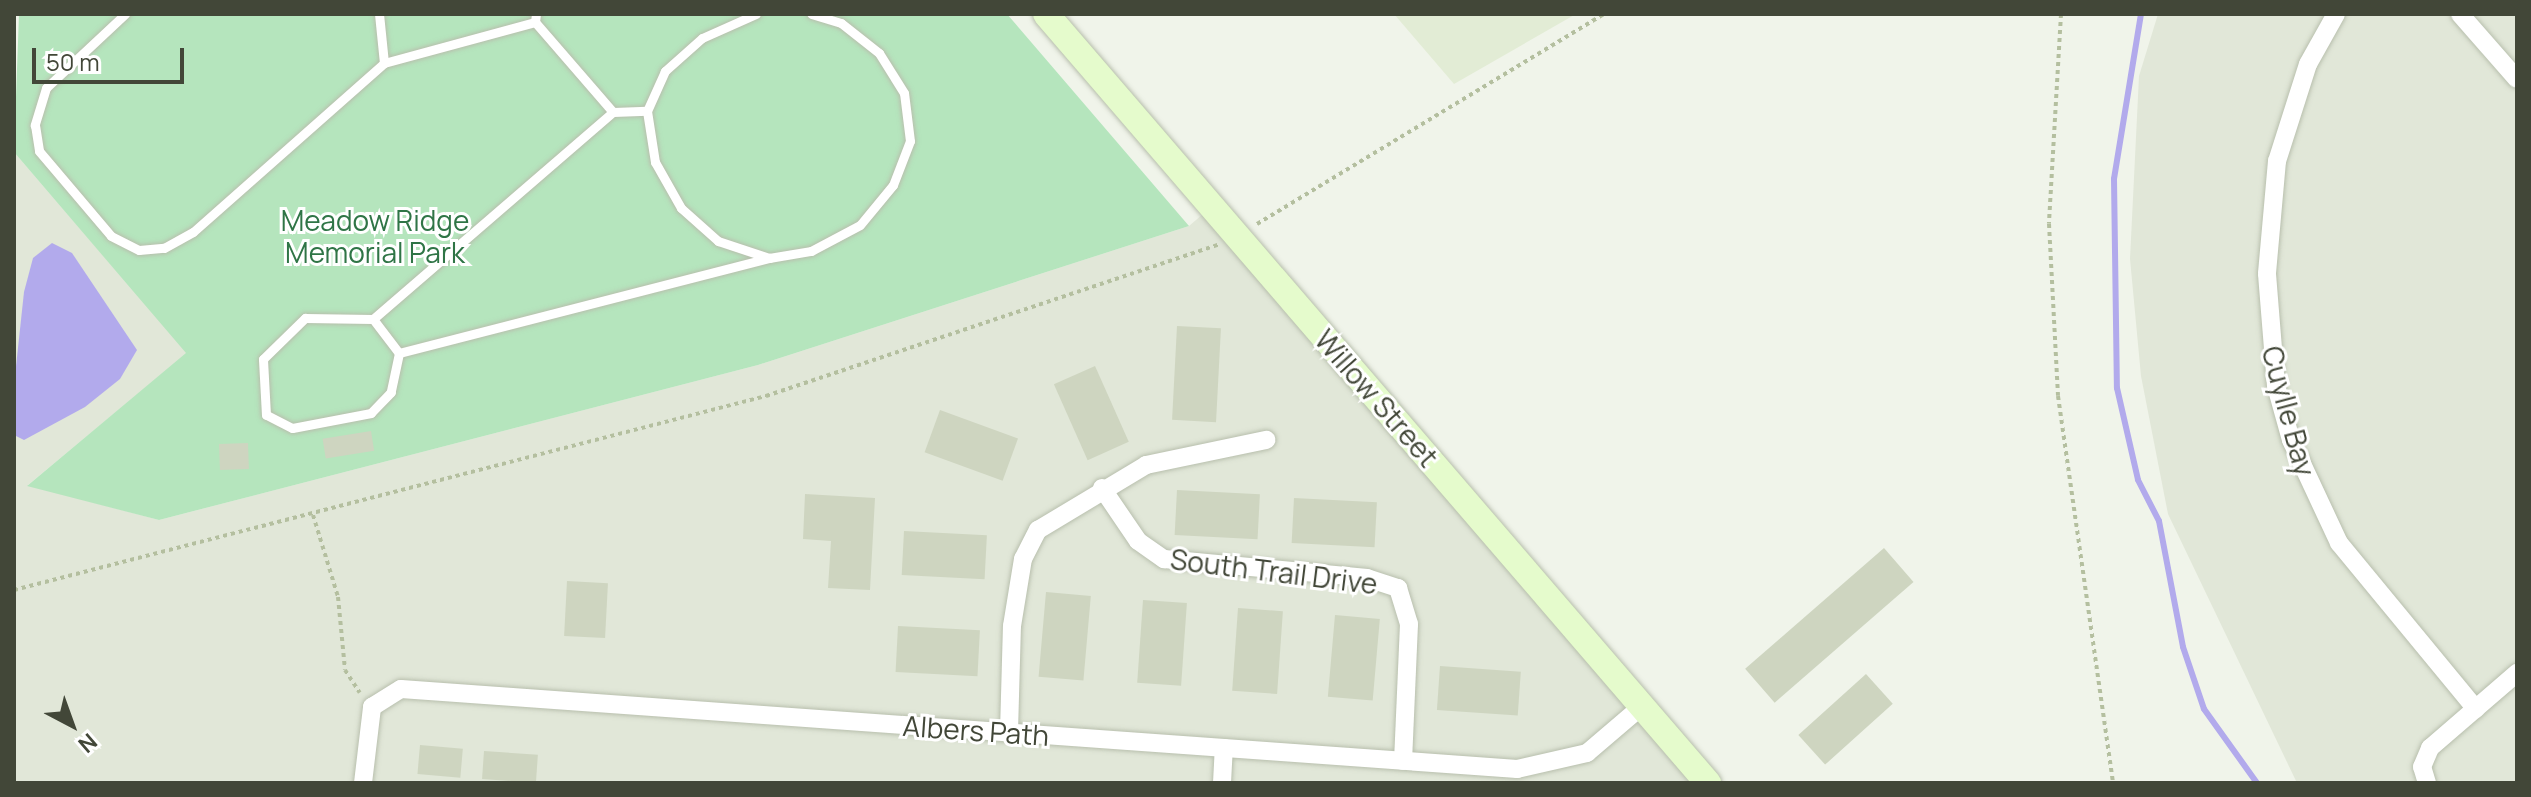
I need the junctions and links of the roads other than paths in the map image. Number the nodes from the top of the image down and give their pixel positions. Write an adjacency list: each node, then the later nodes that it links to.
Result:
1 (125, 14): 9 (lane)
2 (379, 14): 9 (lane)
3 (756, 14): 11 (lane)
4 (811, 14): 13 (lane)
5 (1046, 14): 19 (street, Willow Street)
6 (2336, 14): 20 (street, Cuylle Bay)
7 (2460, 14): 10 (street)
8 (535, 18): 9 (lane); 12 (lane)
9 (384, 63)
10 (2517, 79)
11 (647, 111): 12 (lane); 13 (lane)
12 (613, 112): 14 (lane)
13 (769, 258): 15 (lane)
14 (373, 319): 15 (lane); 15 (lane)
15 (399, 353)
16 (1266, 440): 17 (street)
17 (1102, 488): 21 (street); 23 (street, South Trail Drive)
18 (2517, 673): 20 (street)
19 (1642, 706): 23 (street, Albers Path); 26 (street, Willow Street)
20 (2476, 709): 27 (street)
21 (1009, 732): 22 (street, Albers Path); 24 (street, Albers Path)
22 (1224, 748): 23 (street, Albers Path); 25 (street)
23 (1403, 761)
24 (363, 783)
25 (1222, 783)
26 (1708, 783)
27 (2427, 783)

